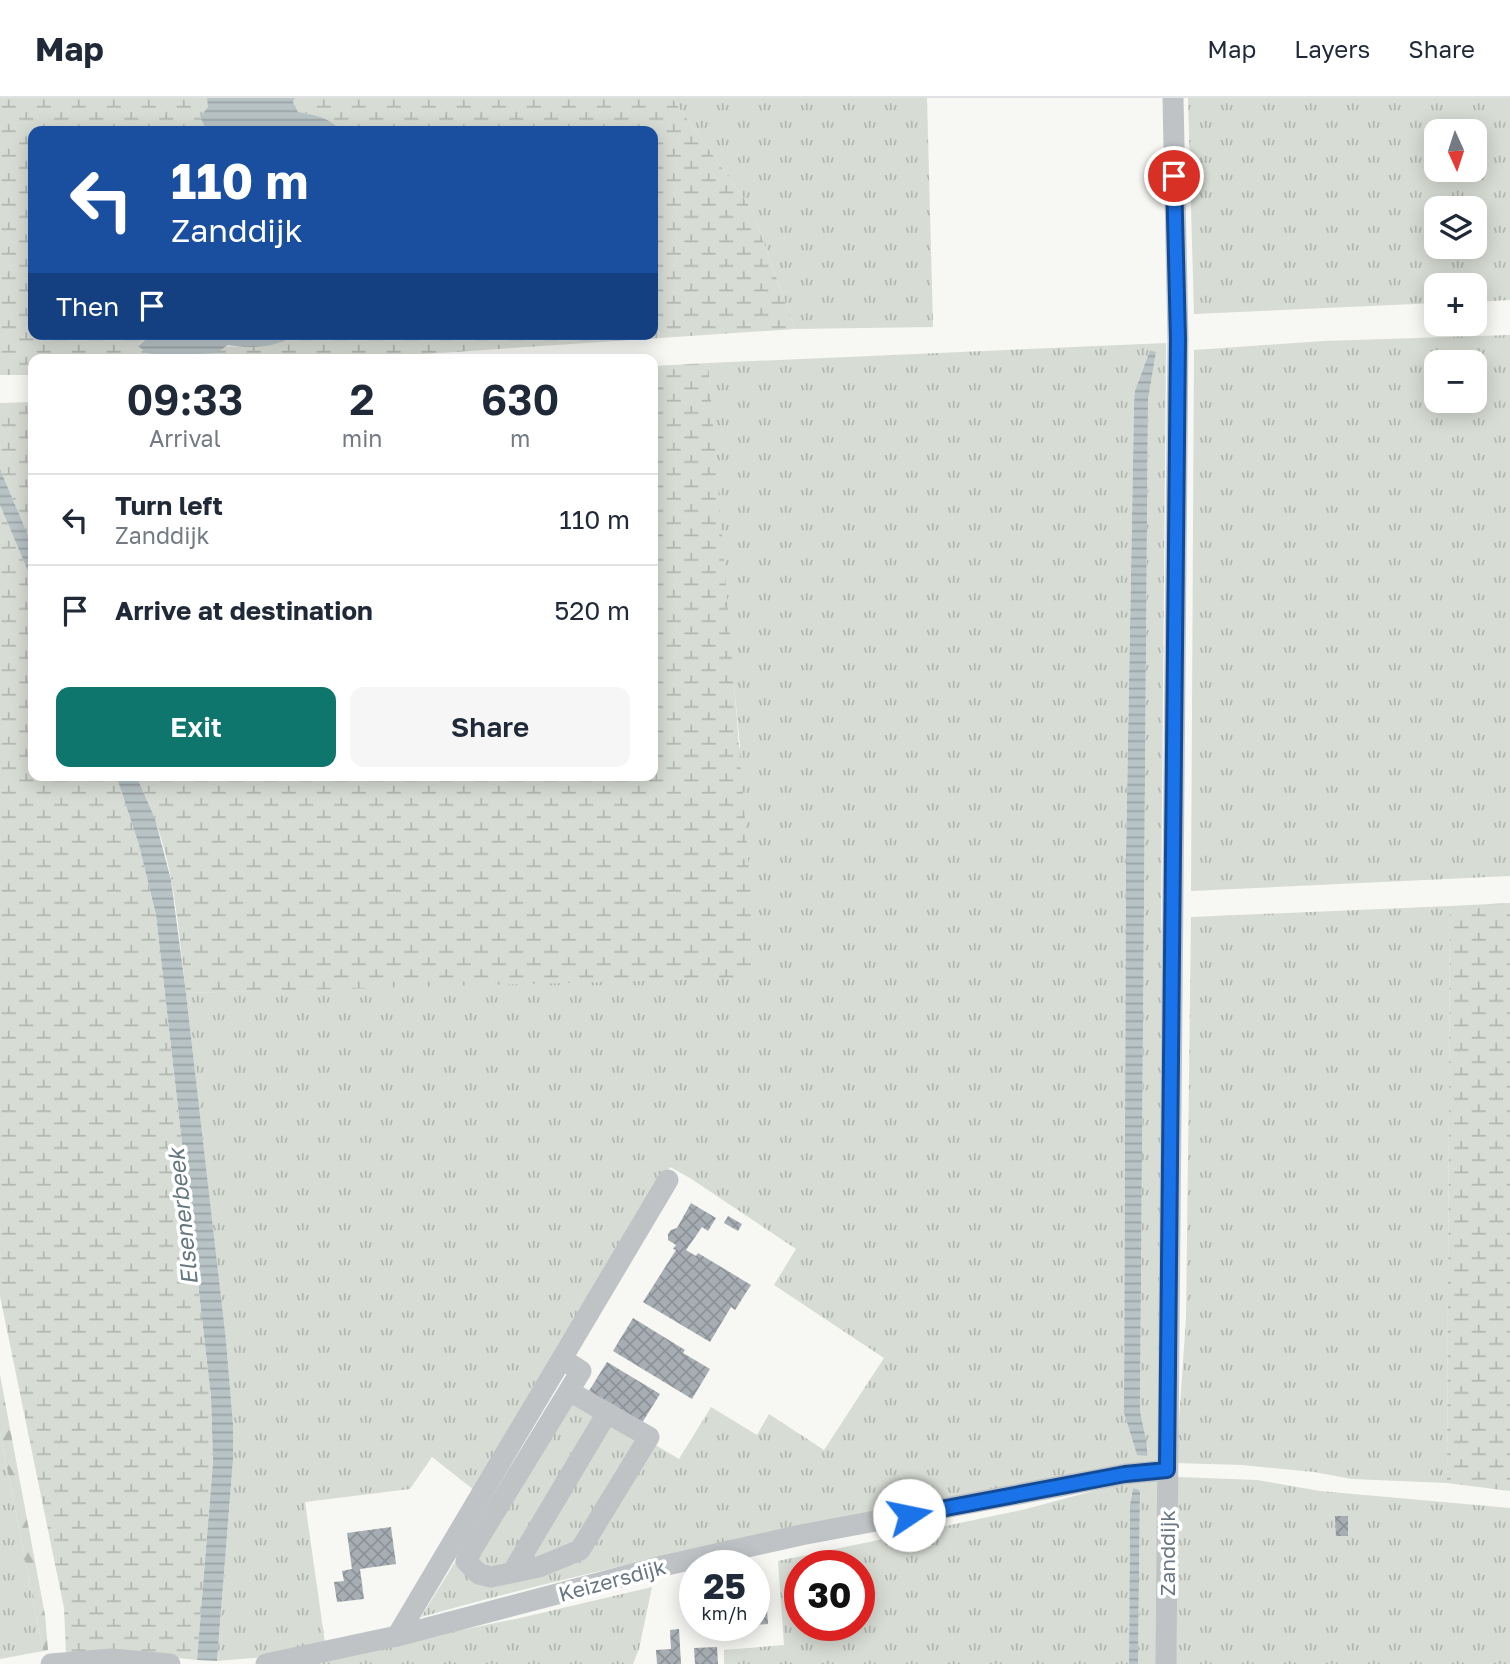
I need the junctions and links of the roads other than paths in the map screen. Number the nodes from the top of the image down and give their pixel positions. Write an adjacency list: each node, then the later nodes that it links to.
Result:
1 (1173, 98): 6 (street, Zanddijk)
2 (668, 1180): 3 (street)
3 (562, 1359): 4 (street); 8 (street)
4 (569, 1391): 5 (street); 7 (street)
5 (607, 1413): 7 (street); 7 (street)
6 (1167, 1470): 8 (street, Keizersdijk); 12 (street, Zanddijk)
7 (517, 1571)
8 (397, 1636): 11 (street, Keizersdijk)
9 (51, 1664): 10 (street)
10 (170, 1664)
11 (266, 1664)
12 (1166, 1664)

